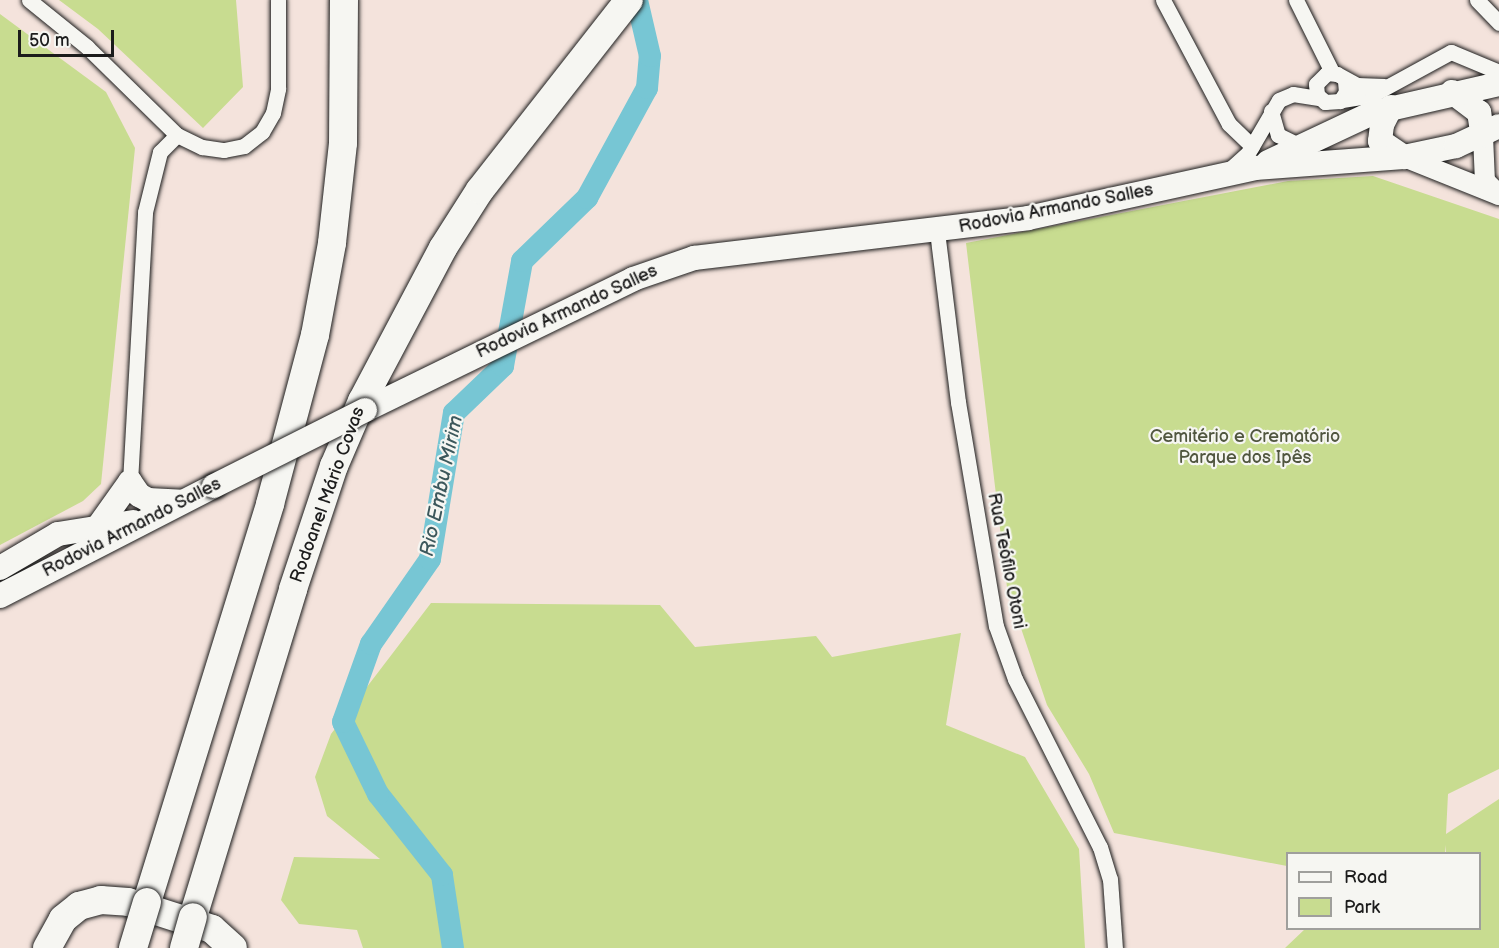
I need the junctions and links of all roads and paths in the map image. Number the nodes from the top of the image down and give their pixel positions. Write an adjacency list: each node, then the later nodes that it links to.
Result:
1 (29, 0): 21 (street)
2 (278, 0): 21 (street)
3 (344, 0): 34 (highway, bridge)
4 (629, 0): 35 (highway, Rodoanel Mário Covas, bridge)
5 (1163, 0): 19 (street)
6 (1296, 0): 10 (street)
7 (1477, 0): 8 (street)
8 (1499, 23)
9 (1476, 62): 11 (street); 14 (street); 16 (street)
10 (1332, 72): 12 (street); 15 (street)
11 (1499, 72)
12 (1345, 81): 16 (street); 17 (street)
13 (1499, 84): 14 (main road, Rodovia Armando Salles)
14 (1463, 90): 16 (main road, Rodovia Armando Salles); 20 (main road)
15 (1317, 91): 17 (street); 18 (street)
16 (1389, 96): 17 (street); 22 (main road, Rodovia Armando Salles); 24 (main road)
17 (1342, 100)
18 (1271, 111): 19 (street); 22 (street); 23 (street)
19 (1228, 124): 23 (street)
20 (1491, 131): 24 (main road, Rodovia Armando Salles); 25 (street)
21 (177, 135): 28 (street)
22 (1301, 146): 23 (main road, Rodovia Armando Salles)
23 (1253, 157): 24 (main road, Rodovia Armando Salles); 26 (main road, Rodovia Armando Salles)
24 (1404, 157): 25 (street)
25 (1499, 195)
26 (937, 231): 27 (main road, Rodovia Armando Salles, bridge); 37 (street, Rua Teófilo Otoni)
27 (182, 502): 28 (main road); 29 (main road, Rodovia Armando Salles)
28 (120, 509): 29 (main road); 30 (main road); 31 (main road)
29 (151, 519): 30 (main road, Rodovia Armando Salles)
30 (82, 553): 32 (main road, Rodovia Armando Salles)
31 (0, 568)
32 (0, 596)
33 (47, 948): 36 (highway)
34 (133, 948)
35 (184, 948)
36 (233, 948)
37 (1115, 948)

